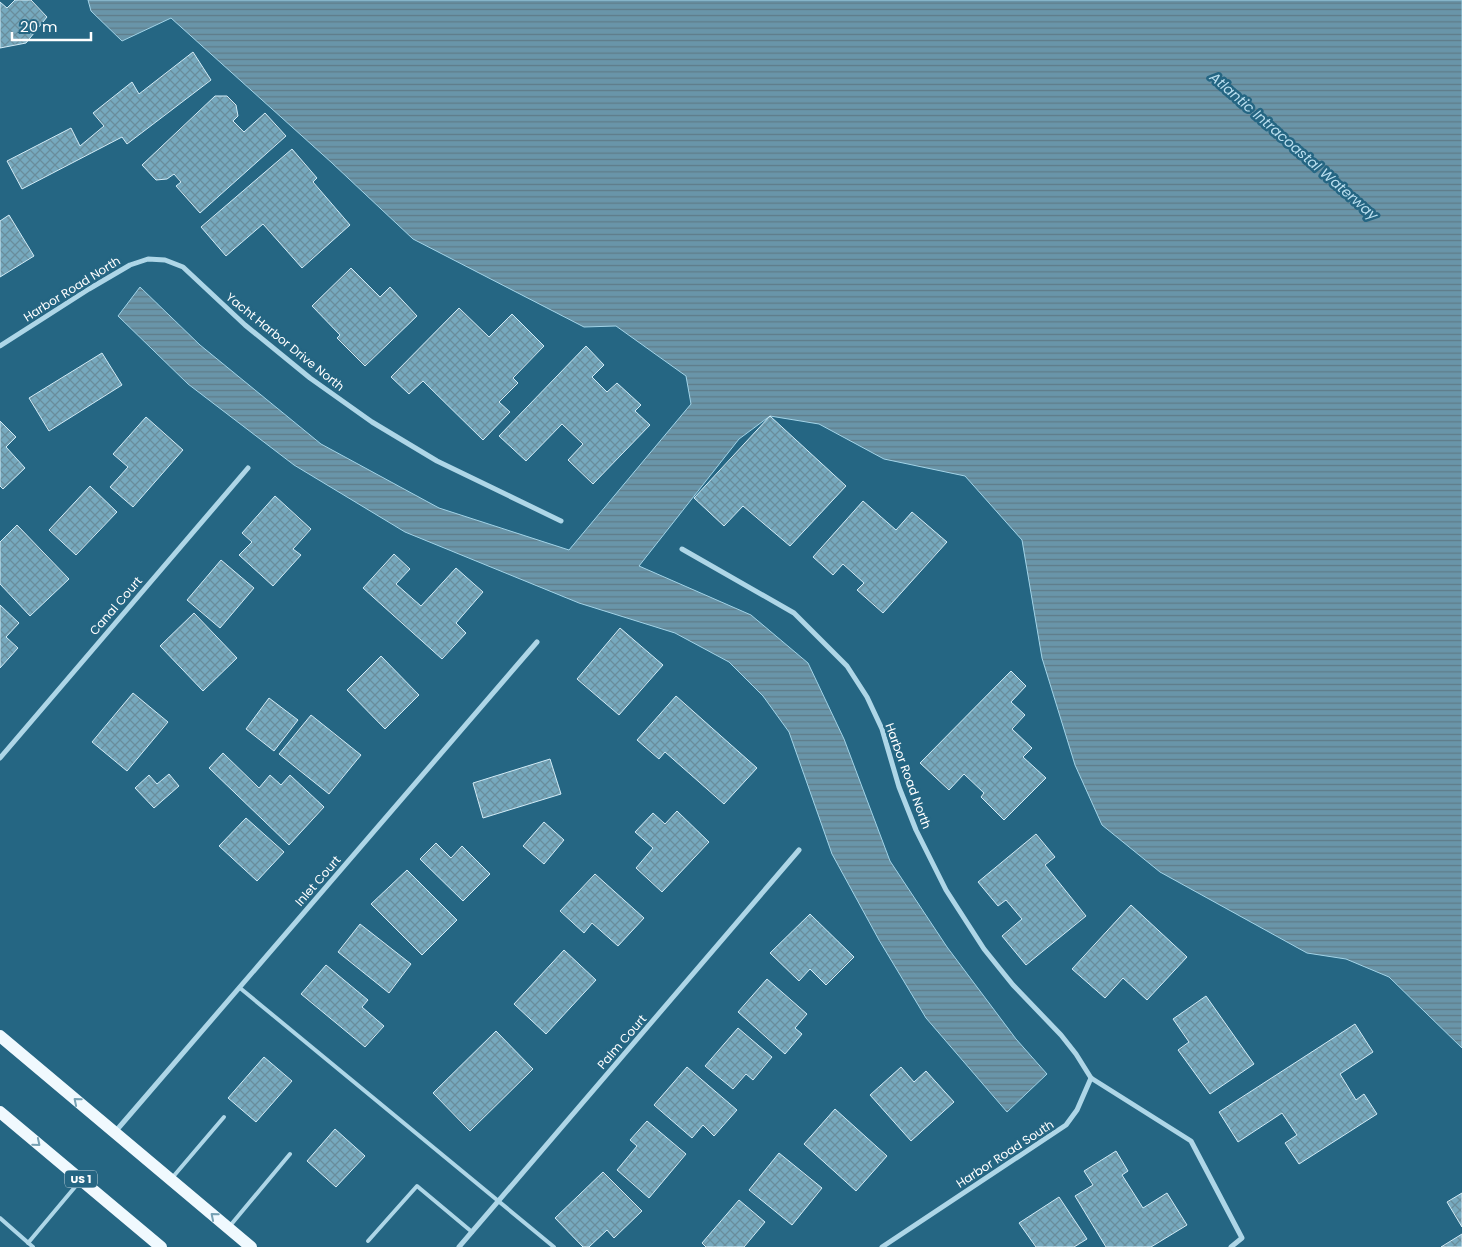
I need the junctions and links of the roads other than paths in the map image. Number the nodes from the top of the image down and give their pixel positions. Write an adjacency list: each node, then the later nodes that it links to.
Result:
1 (130, 265): 2 (street, Harbor Road North); 4 (street, Yacht Harbor Drive North)
2 (0, 346)
3 (248, 468): 7 (street, Canal Court)
4 (561, 521)
5 (682, 549): 11 (street, Harbor Road North)
6 (537, 642): 9 (street, Inlet Court)
7 (0, 758)
8 (799, 850): 18 (street, Palm Court)
9 (240, 988): 14 (street, Inlet Court); 18 (lane)
10 (0, 1036): 14 (main road, one-way to 10)
11 (1091, 1078): 29 (street, Harbor Road South); 30 (street)
12 (0, 1112): 16 (main road, US 1, one-way to 16)
13 (224, 1117): 17 (lane)
14 (115, 1133): 17 (main road)
15 (290, 1154): 20 (lane)
16 (81, 1180): 23 (lane); 25 (main road, US 1)
17 (171, 1180): 20 (main road, one-way to 17)
18 (499, 1201): 21 (street, Palm Court); 28 (lane)
19 (0, 1218): 23 (lane)
20 (229, 1228): 26 (main road)
21 (472, 1232): 22 (lane); 27 (street, Palm Court)
22 (368, 1241)
23 (28, 1243): 24 (lane)
24 (33, 1247)
25 (161, 1247)
26 (251, 1247)
27 (459, 1247)
28 (554, 1247)
29 (882, 1247)
30 (1231, 1247)

